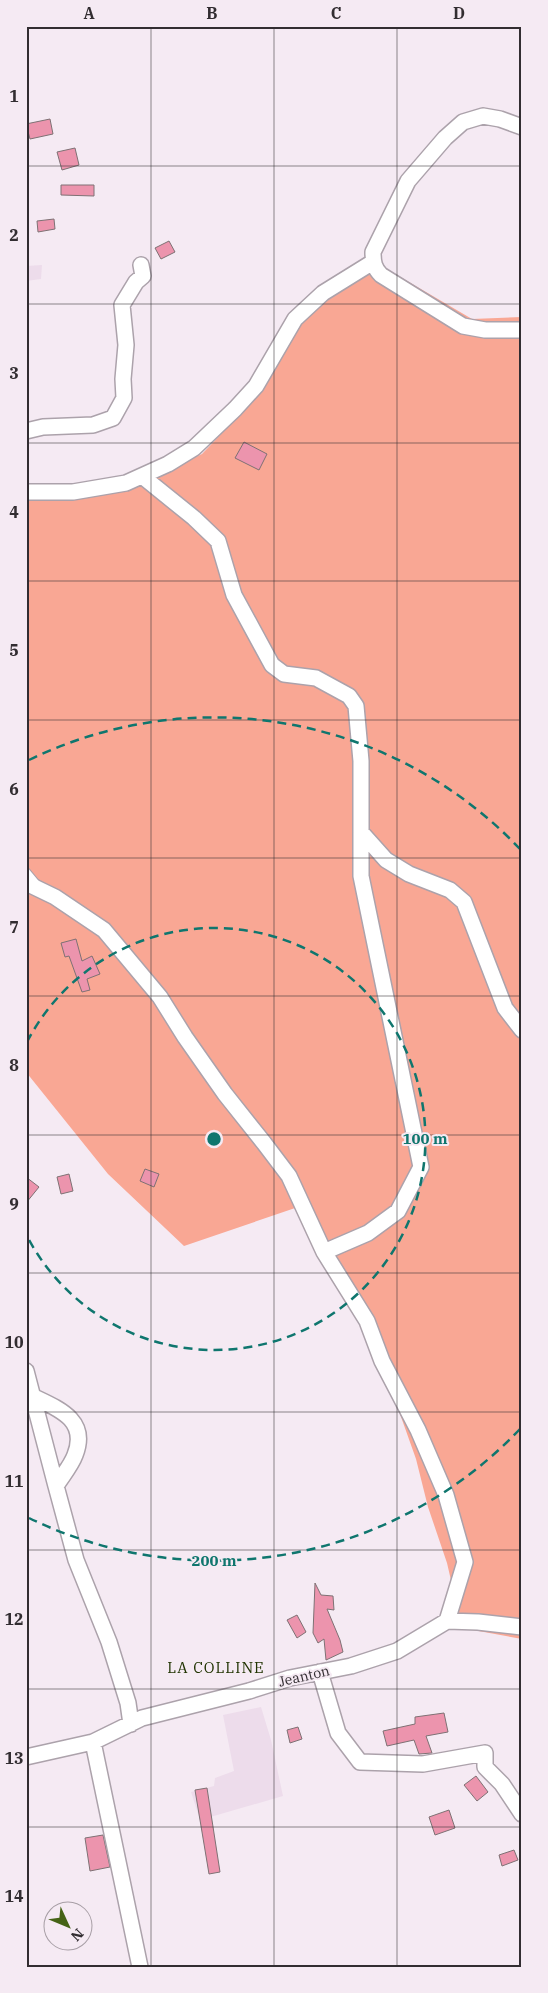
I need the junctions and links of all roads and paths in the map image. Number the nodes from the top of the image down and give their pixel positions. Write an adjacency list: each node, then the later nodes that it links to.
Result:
1 (522, 127): 2 (street)
2 (373, 262): 4 (street); 6 (street)
3 (142, 265): 5 (street)
4 (522, 330)
5 (26, 431)
6 (142, 476): 7 (street); 8 (street)
7 (26, 492)
8 (361, 832): 11 (street); 12 (street)
9 (26, 872): 10 (lane)
10 (33, 886): 12 (street)
11 (522, 1030)
12 (324, 1252): 16 (street)
13 (26, 1371): 14 (street)
14 (30, 1395): 15 (street); 15 (street)
15 (56, 1486): 19 (street)
16 (447, 1621): 17 (street); 18 (street, Jeanton)
17 (522, 1627)
18 (320, 1672): 19 (street, Jeanton); 22 (street)
19 (132, 1724): 20 (street, Jeanton)
20 (93, 1742): 21 (street, Jeanton); 23 (street)
21 (26, 1757)
22 (522, 1814)
23 (140, 1967)

